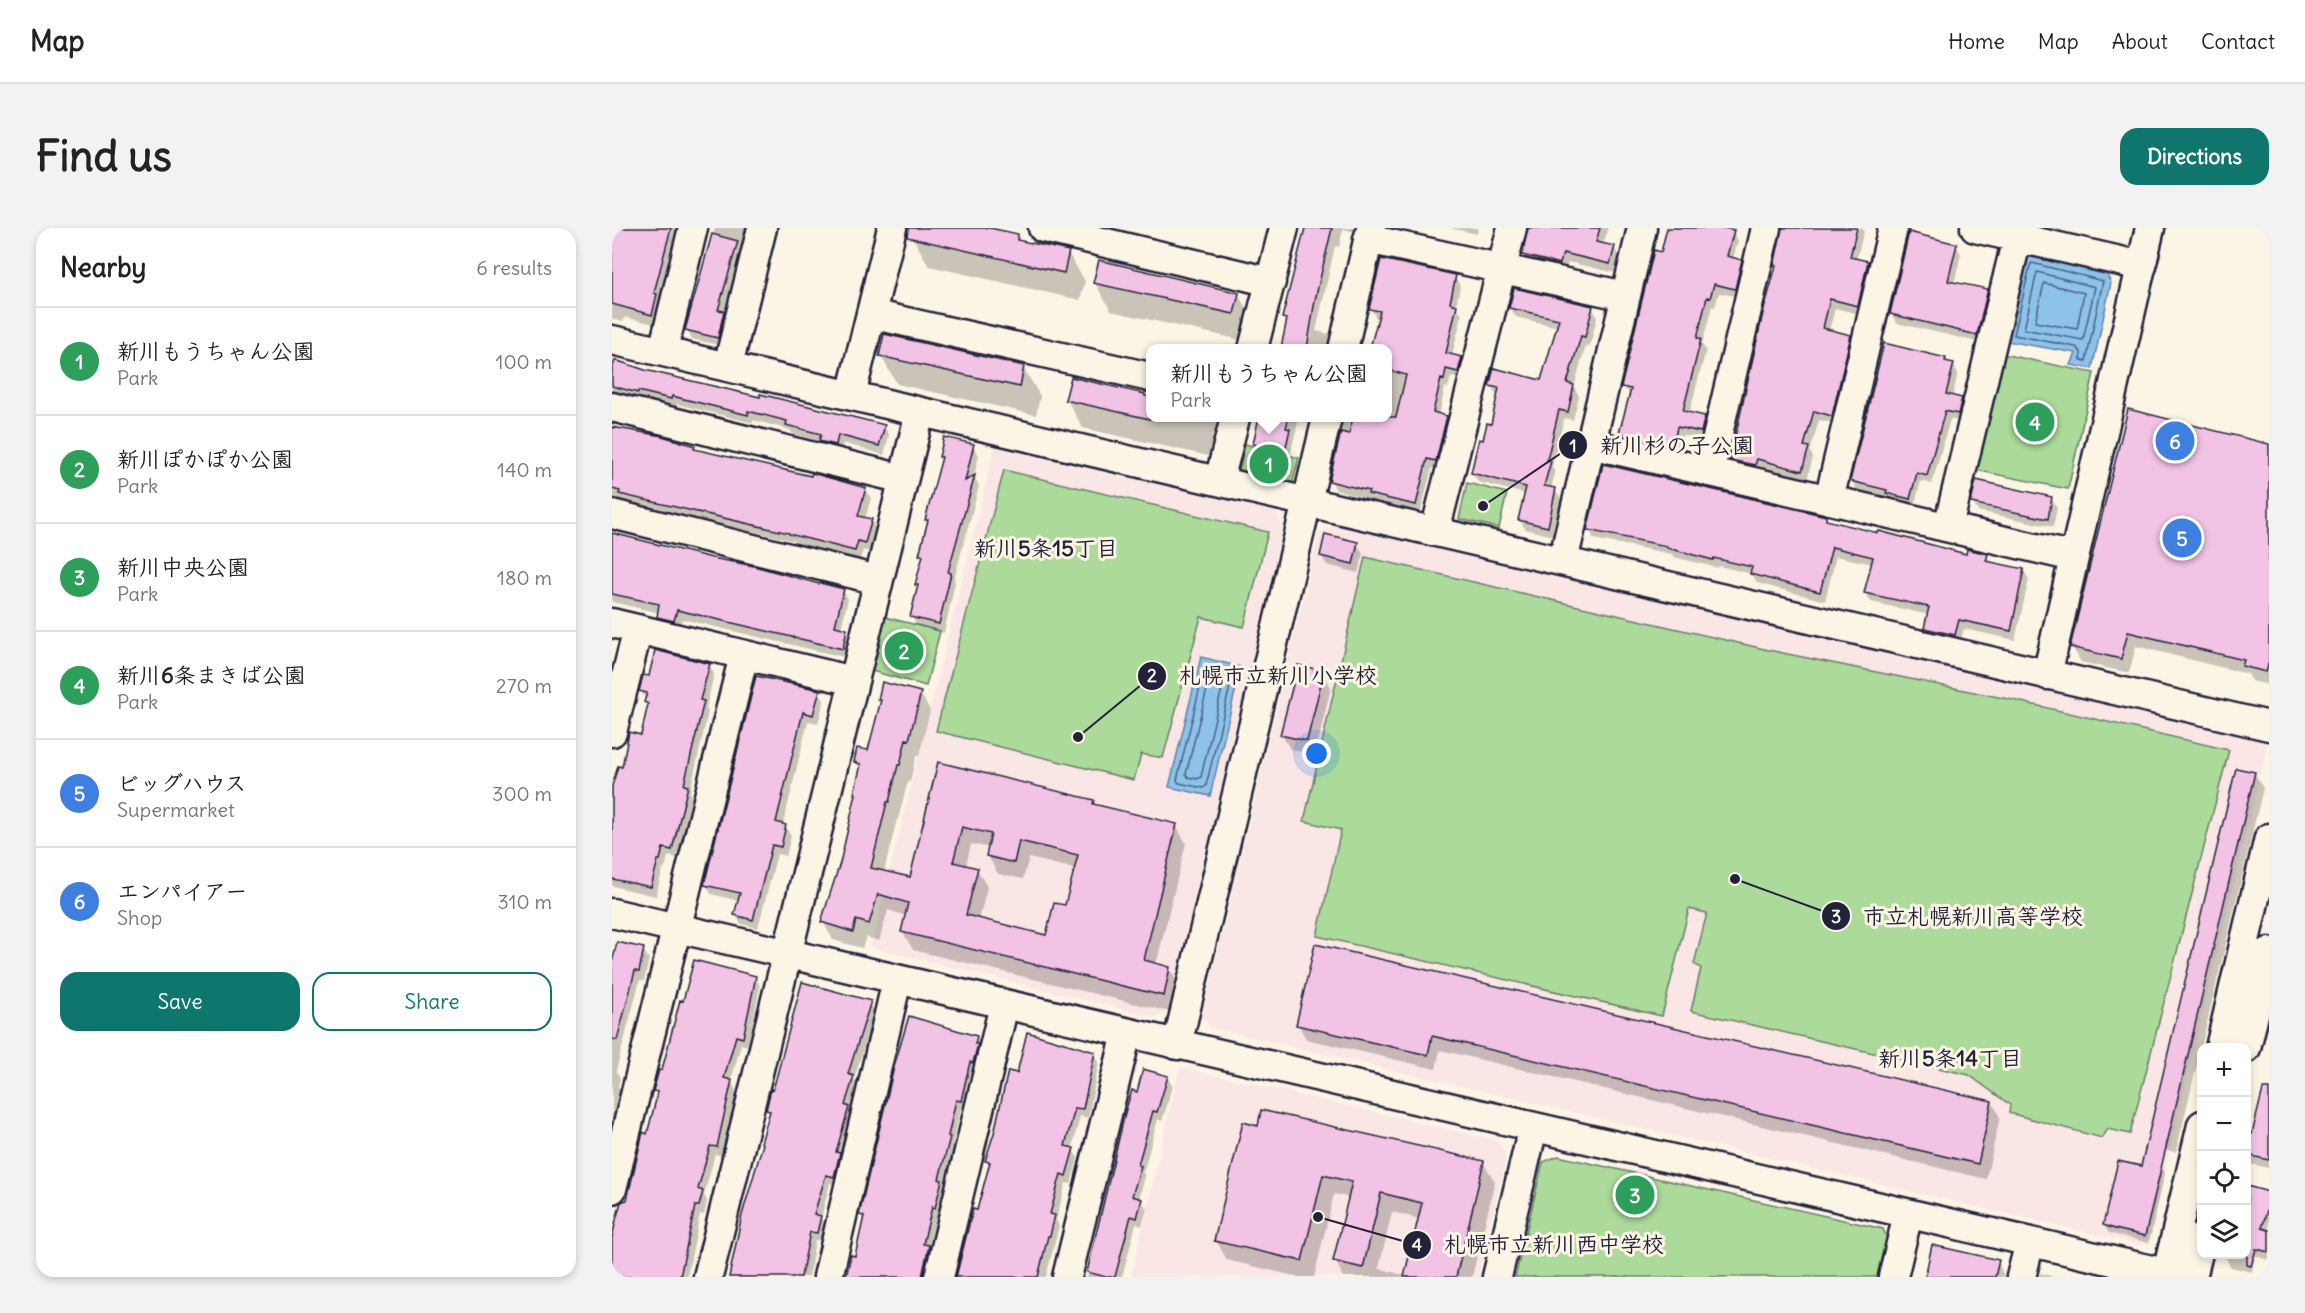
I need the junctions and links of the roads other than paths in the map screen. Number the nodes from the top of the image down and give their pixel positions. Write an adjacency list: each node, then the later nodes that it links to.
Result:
1 (693, 228): 22 (street)
2 (762, 228): 23 (street)
3 (892, 228): 18 (street)
4 (1043, 228): 16 (street)
5 (1284, 228): 16 (street)
6 (1512, 228): 15 (street)
7 (1642, 228): 17 (street)
8 (1766, 228): 31 (street)
9 (1893, 228): 34 (street)
10 (1976, 228): 13 (street)
11 (2150, 228): 14 (street)
12 (1369, 233): 15 (street); 21 (street)
13 (2017, 238): 14 (street); 37 (street)
14 (2142, 266): 39 (street)
15 (1504, 268): 17 (street); 38 (street)
16 (1271, 282): 20 (street)
17 (1625, 296): 30 (street)
18 (871, 314): 24 (street); 25 (street)
19 (612, 340): 22 (street)
20 (1254, 344)
21 (1344, 344)
22 (663, 351): 23 (street)
23 (728, 366): 25 (street)
24 (1146, 376)
25 (851, 395): 27 (street)
26 (612, 407): 32 (street)
27 (920, 412): 32 (street); 33 (street)
28 (1234, 422): 33 (street)
29 (1326, 422): 35 (street)
30 (1591, 444): 31 (street); 40 (street)
31 (1709, 472): 34 (street)
32 (903, 479): 41 (street)
33 (1219, 481): 35 (street)
34 (1829, 500): 37 (street)
35 (1308, 501): 38 (street); 59 (street)
36 (612, 514): 41 (street)
37 (1948, 527): 39 (street)
38 (1436, 531): 40 (street)
39 (2074, 557): 44 (street)
40 (1563, 561): 44 (street)
41 (878, 580): 45 (street)
42 (625, 626): 43 (street); 47 (street)
43 (744, 655): 45 (street); 50 (street)
44 (2047, 675): 46 (street)
45 (853, 681): 52 (street)
46 (2269, 726)
47 (612, 732)
48 (2269, 838): 54 (street)
49 (612, 913): 50 (street)
50 (677, 928): 52 (street); 62 (street)
51 (2269, 952): 54 (street)
52 (786, 954): 53 (street); 67 (street)
53 (897, 980): 55 (street); 68 (street)
54 (2256, 981): 57 (street); 58 (street)
55 (1004, 1005): 56 (street); 69 (street)
56 (1126, 1033): 59 (street); 70 (street)
57 (2222, 1043)
58 (2247, 1043)
59 (1177, 1045): 60 (street)
60 (1533, 1128): 63 (street); 71 (street)
61 (2198, 1151): 66 (street)
62 (612, 1189)
63 (1908, 1214): 64 (street); 72 (street)
64 (2030, 1242): 66 (street); 73 (street)
65 (2197, 1245): 66 (street)
66 (2177, 1276)
67 (708, 1277)
68 (828, 1277)
69 (939, 1277)
70 (1067, 1277)
71 (1497, 1277)
72 (1893, 1277)
73 (2021, 1277)

